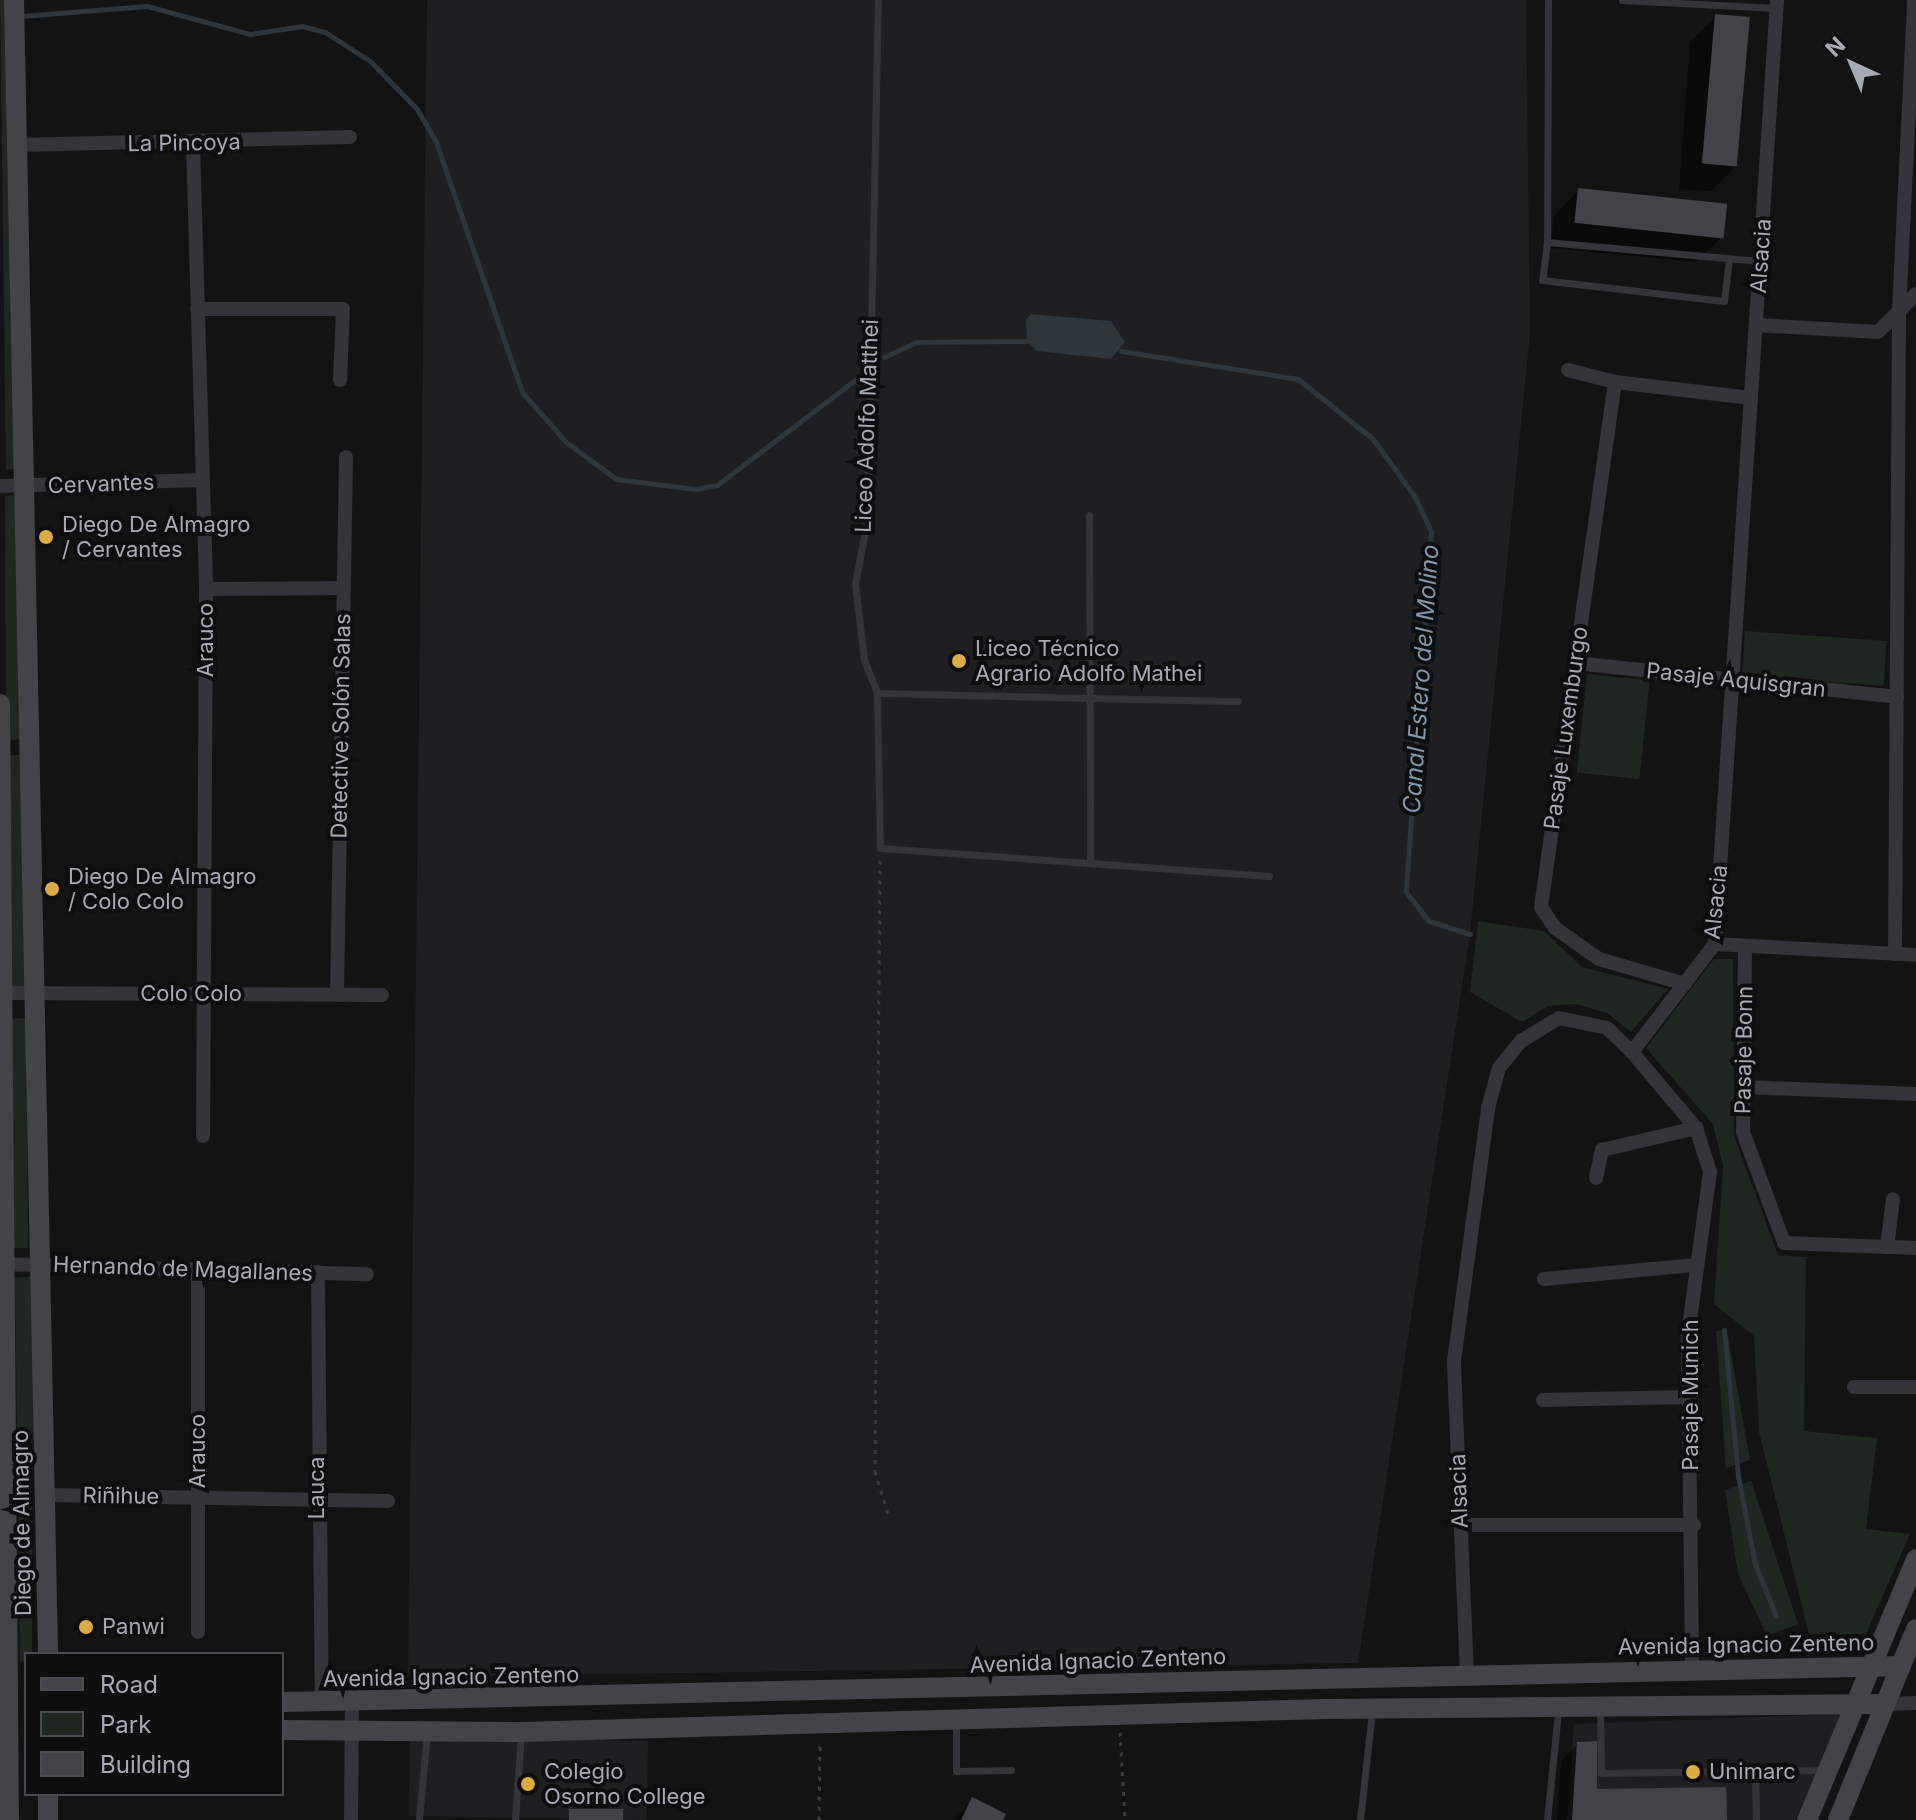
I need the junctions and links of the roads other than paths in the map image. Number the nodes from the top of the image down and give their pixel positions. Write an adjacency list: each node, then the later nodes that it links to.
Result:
1 (878, 0): 30 (lane, Liceo Adolfo Matthei)
2 (1548, 0): 10 (lane)
3 (1622, 0): 6 (lane)
4 (1914, 0): 15 (street)
5 (14, 2): 8 (main road, Diego de Almagro)
6 (1777, 4): 12 (street, Alsacia)
7 (350, 137): 9 (street, La Pincoya)
8 (18, 145): 9 (street, La Pincoya); 24 (main road, Diego de Almagro)
9 (193, 145): 14 (street, Arauco)
10 (1547, 242): 11 (lane); 11 (lane)
11 (1729, 259): 12 (lane)
12 (1760, 261): 16 (street, Alsacia)
13 (1916, 294): 15 (street)
14 (197, 309): 18 (street); 22 (street, Arauco)
15 (1899, 311): 16 (street); 31 (street)
16 (1756, 325): 20 (street, Alsacia)
17 (1568, 370): 19 (street)
18 (340, 380)
19 (1615, 382): 20 (street); 28 (street, Pasaje Luxemburgo)
20 (1751, 398): 29 (street, Alsacia)
21 (346, 457): 26 (street, Detective Solón Salas)
22 (202, 480): 24 (street, Cervantes); 27 (street, Arauco)
23 (0, 486): 24 (street, Cervantes)
24 (27, 487): 35 (main road, Diego de Almagro)
25 (1089, 515): 32 (lane)
26 (343, 588): 27 (street); 47 (street, Detective Solón Salas)
27 (206, 589): 46 (street, Arauco)
28 (1575, 663): 29 (street, Pasaje Aquisgran); 43 (street, Pasaje Luxemburgo)
29 (1733, 680): 31 (street, Pasaje Aquisgran); 39 (street, Alsacia)
30 (877, 693): 32 (lane); 37 (lane, Liceo Adolfo Matthei)
31 (1897, 697): 41 (street)
32 (1093, 698): 33 (lane); 37 (lane)
33 (1238, 701)
34 (0, 704): 36 (main road, Diego de Almagro)
35 (32, 749): 36 (street); 45 (main road, Diego de Almagro)
36 (0, 750): 44 (main road, Diego de Almagro)
37 (1090, 863): 38 (lane)
38 (1269, 876)
39 (1715, 944): 40 (street); 43 (street, Alsacia)
40 (1745, 946): 41 (street); 52 (street, Pasaje Bonn)
41 (1895, 954): 42 (street)
42 (1916, 955)
43 (1685, 984): 49 (street, Alsacia)
44 (2, 993): 45 (street, Colo Colo); 51 (main road, Diego de Almagro)
45 (37, 994): 46 (street, Colo Colo); 50 (main road, Diego de Almagro)
46 (206, 995): 47 (street, Colo Colo); 55 (street, Arauco)
47 (337, 995): 48 (street, Colo Colo)
48 (382, 995)
49 (1632, 1052): 54 (street, Pasaje Munich); 76 (street, Alsacia)
50 (38, 1073): 51 (main road); 61 (main road, Diego de Almagro)
51 (4, 1075): 60 (main road, Diego de Almagro)
52 (1744, 1087): 53 (street); 58 (street, Pasaje Bonn)
53 (1916, 1094)
54 (1696, 1128): 56 (street); 62 (street, Pasaje Munich)
55 (203, 1136)
56 (1596, 1178)
57 (1893, 1199): 58 (street)
58 (1887, 1247): 59 (street)
59 (1916, 1248)
60 (3, 1264): 61 (street, Hernando de Magallanes); 71 (main road, Diego de Almagro)
61 (41, 1265): 63 (street, Hernando de Magallanes); 72 (main road, Diego de Almagro)
62 (1696, 1265): 66 (street); 69 (street, Pasaje Munich)
63 (198, 1269): 64 (street, Hernando de Magallanes); 73 (street, Arauco)
64 (318, 1272): 65 (street, Hernando de Magallanes); 74 (street, Lauca)
65 (367, 1274)
66 (1544, 1279)
67 (1854, 1387): 68 (street)
68 (1916, 1387)
69 (1687, 1397): 70 (street); 77 (street, Pasaje Munich)
70 (1543, 1400)
71 (4, 1437): 79 (main road, Diego de Almagro)
72 (45, 1495): 73 (street, Riñihue); 82 (main road, Diego de Almagro)
73 (198, 1498): 74 (street, Riñihue); 81 (street, Arauco)
74 (316, 1500): 75 (street, Riñihue); 93 (street, Lauca)
75 (388, 1501)
76 (1461, 1525): 77 (street); 86 (street, Alsacia)
77 (1694, 1525): 85 (street, Pasaje Munich)
78 (1916, 1559): 84 (main road)
79 (4, 1566): 89 (main road, Diego de Almagro)
80 (1916, 1629): 83 (main road)
81 (198, 1632)
82 (48, 1652)
83 (1908, 1666): 84 (main road, Avenida Ignacio Zenteno); 95 (main road)
84 (1870, 1667): 85 (main road, Avenida Ignacio Zenteno); 96 (main road)
85 (1692, 1670): 86 (main road, Avenida Ignacio Zenteno)
86 (1467, 1675): 87 (main road, Avenida Ignacio Zenteno)
87 (1380, 1677): 88 (main road, Avenida Ignacio Zenteno); 99 (main road)
88 (820, 1693): 90 (main road, Avenida Ignacio Zenteno); 101 (main road)
89 (12, 1697): 102 (main road, Diego de Almagro)
90 (522, 1700): 92 (main road, Avenida Ignacio Zenteno); 106 (main road)
91 (284, 1702): 93 (main road, Avenida Ignacio Zenteno)
92 (352, 1702): 93 (main road, Avenida Ignacio Zenteno); 105 (street)
93 (322, 1703)
94 (1916, 1703): 95 (street)
95 (1884, 1704): 96 (main road); 120 (main road)
96 (1855, 1705): 97 (main road); 109 (main road)
97 (1600, 1706): 98 (main road); 108 (lane)
98 (1559, 1707): 99 (main road); 117 (lane)
99 (1372, 1708): 100 (main road); 116 (lane)
100 (956, 1718): 101 (main road); 107 (lane)
101 (821, 1721): 106 (main road)
102 (12, 1726): 111 (main road, Diego de Almagro)
103 (284, 1730): 105 (main road)
104 (427, 1730): 105 (main road); 106 (main road); 114 (lane)
105 (352, 1731): 113 (street)
106 (521, 1732): 115 (lane)
107 (1011, 1770)
108 (1755, 1770): 109 (lane); 118 (lane)
109 (1829, 1770): 119 (main road)
110 (48, 1796): 112 (main road)
111 (9, 1820)
112 (48, 1820)
113 (351, 1820)
114 (419, 1820)
115 (515, 1820)
116 (1360, 1820)
117 (1547, 1820)
118 (1756, 1820)
119 (1807, 1820)
120 (1838, 1820)

